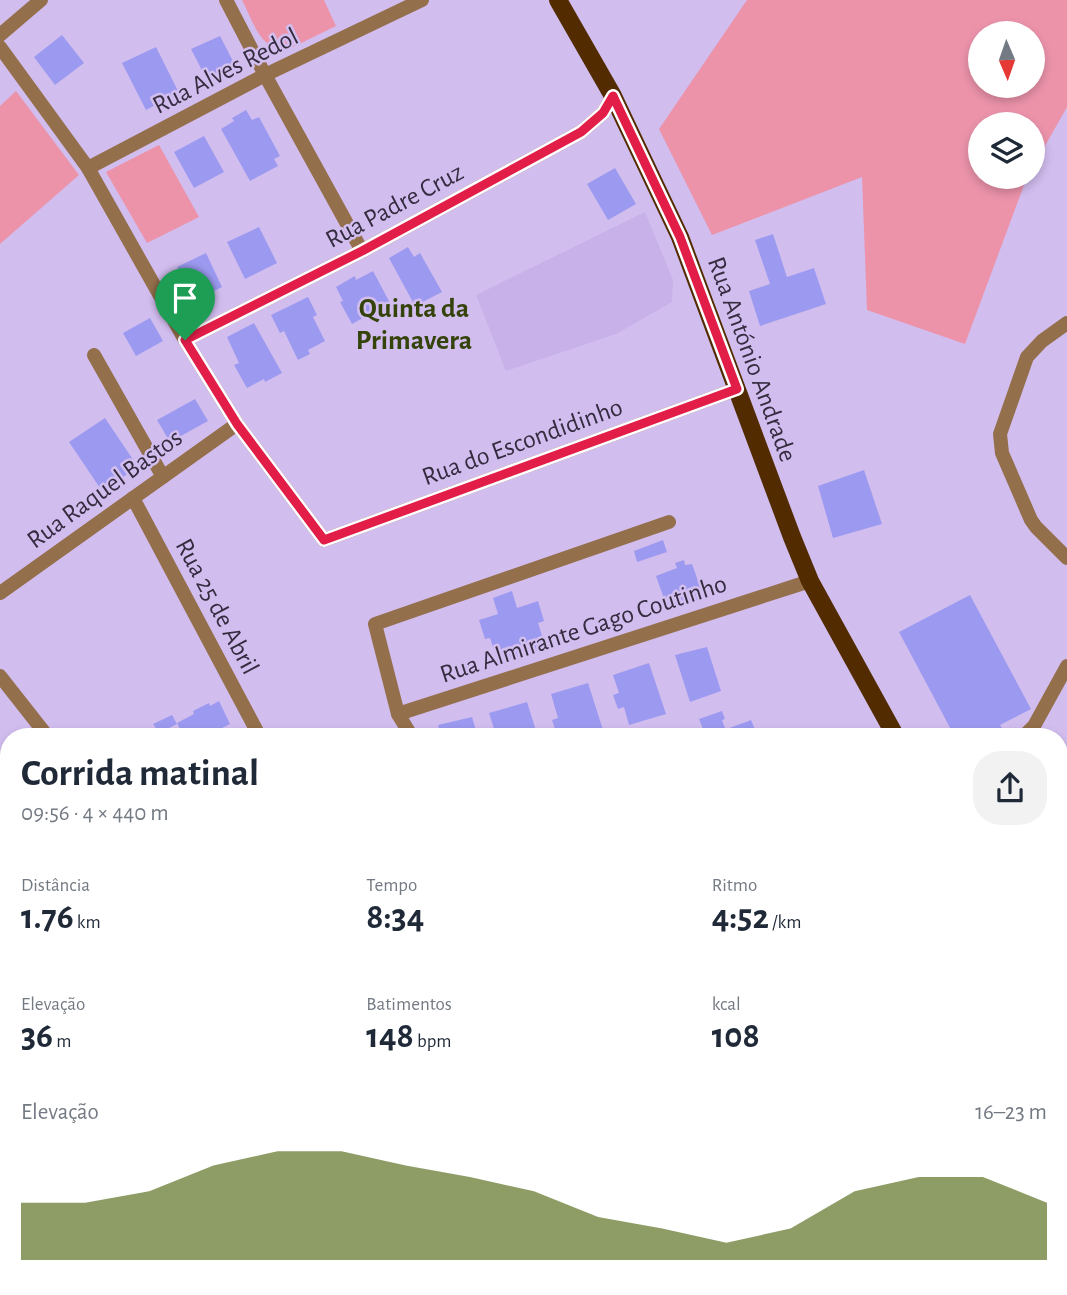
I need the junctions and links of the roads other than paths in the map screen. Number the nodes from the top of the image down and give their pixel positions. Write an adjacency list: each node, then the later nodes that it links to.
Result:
1 (41, 0): 5 (street)
2 (226, 0): 7 (street)
3 (422, 0): 7 (street, Rua Alves Redol)
4 (558, 0): 8 (main road, Rua António Andrade)
5 (0, 34)
6 (0, 47): 9 (street)
7 (265, 75): 9 (street, Rua Alves Redol); 10 (street)
8 (613, 96): 10 (street, Rua Padre Cruz); 14 (main road, Rua António Andrade)
9 (88, 168): 12 (street)
10 (362, 251): 12 (street, Rua Padre Cruz)
11 (1067, 323): 19 (street)
12 (185, 340): 15 (street)
13 (94, 355): 16 (street)
14 (737, 389): 15 (street, Rua do Escondidinho); 20 (main road, Rua António Andrade)
15 (237, 424): 16 (street, Rua Raquel Bastos)
16 (163, 477): 17 (street, Rua Raquel Bastos)
17 (133, 498): 21 (street, Rua Raquel Bastos); 26 (street, Rua 25 de Abril)
18 (669, 522): 24 (street)
19 (1067, 558)
20 (810, 580): 24 (street, Rua Almirante Gago Coutinho); 28 (main road, Rua António Andrade)
21 (0, 593)
22 (1067, 666): 29 (street)
23 (0, 677): 25 (street)
24 (398, 714): 27 (street)
25 (41, 728)
26 (255, 728)
27 (407, 728)
28 (891, 728)
29 (1032, 728)

